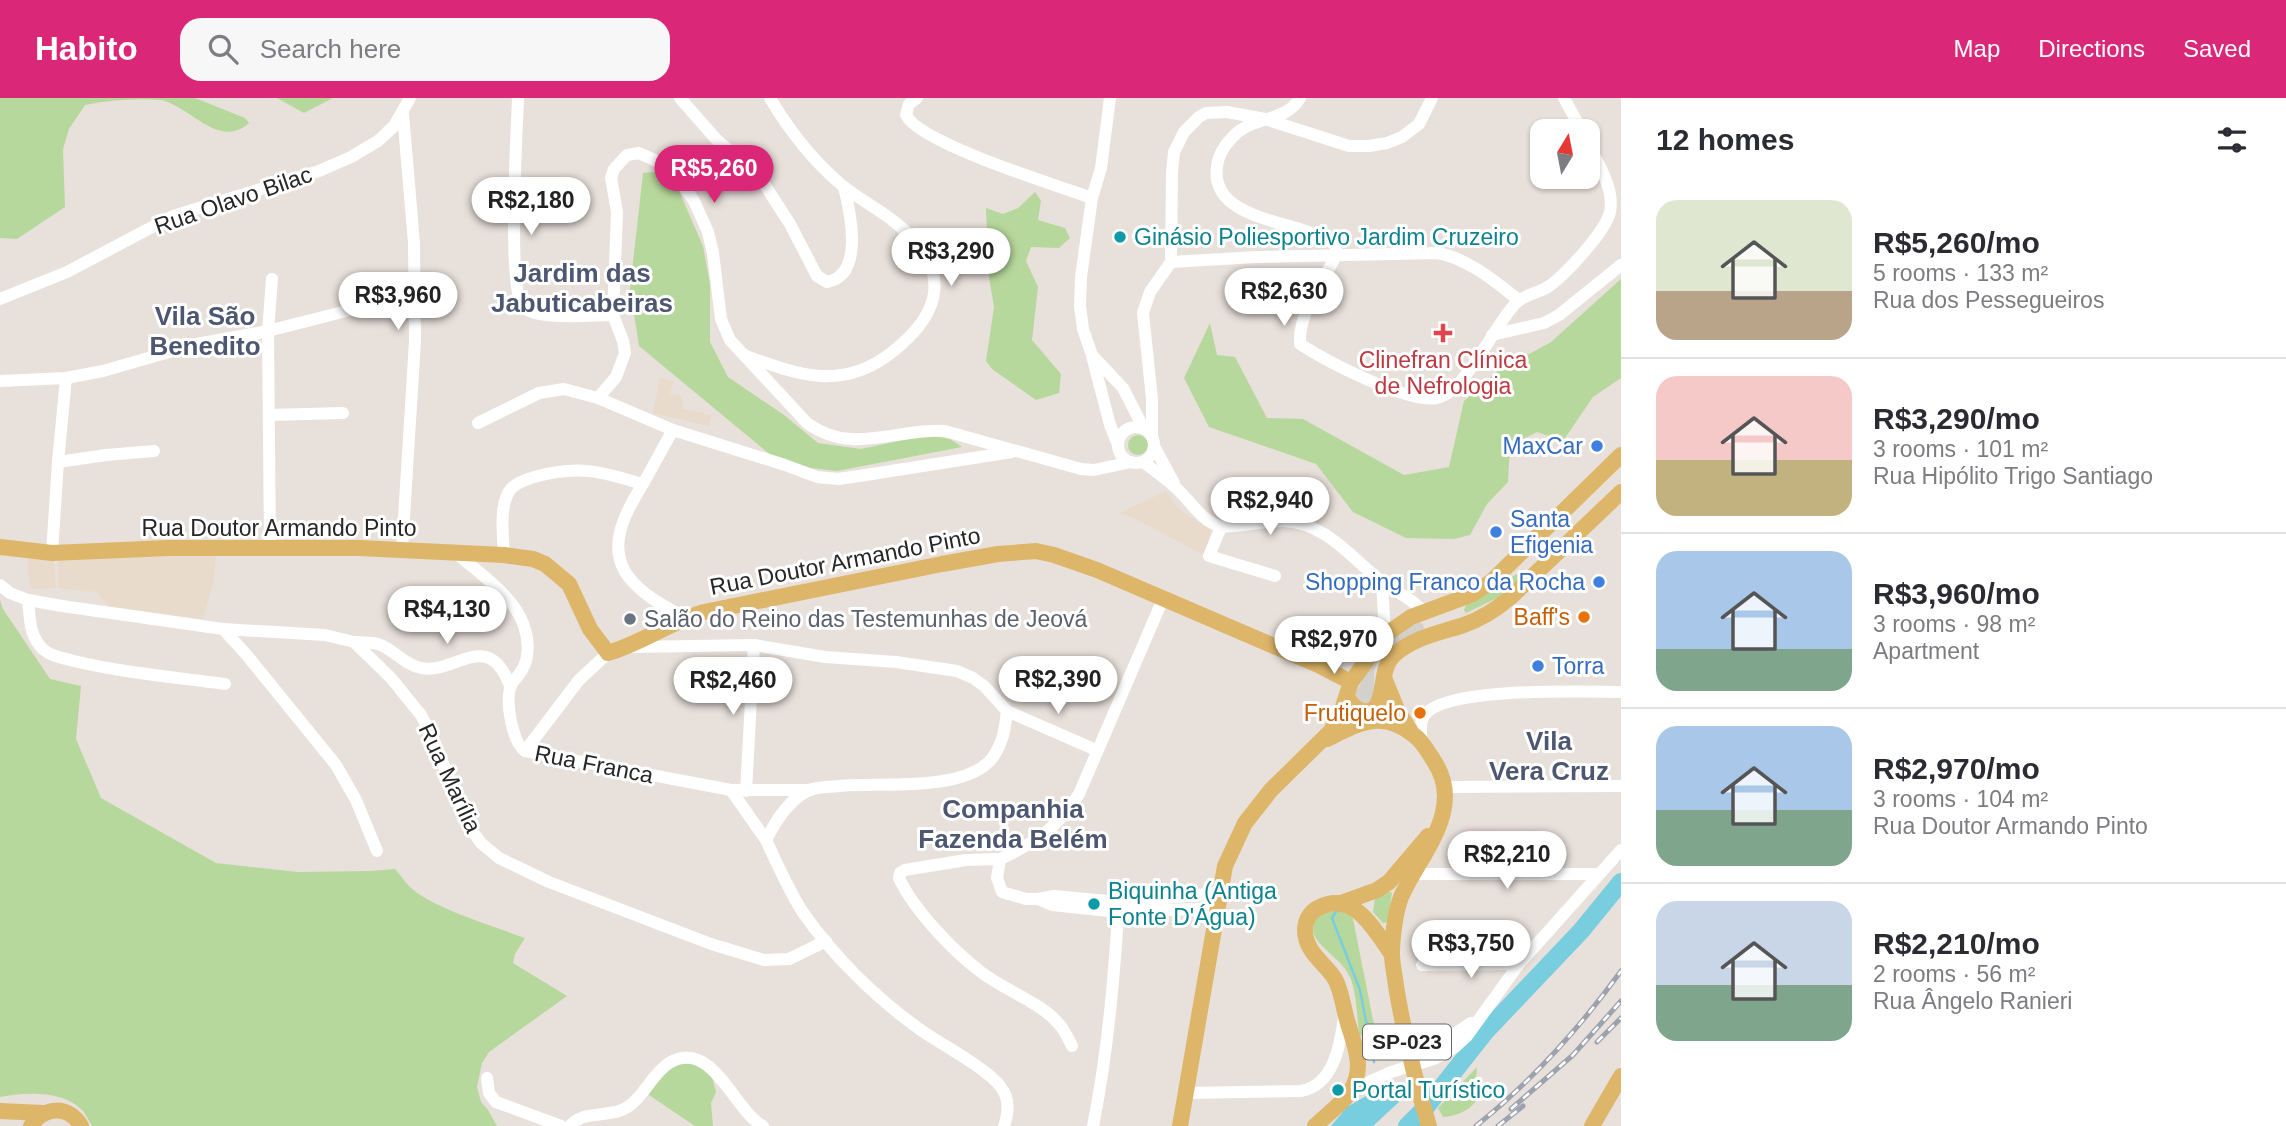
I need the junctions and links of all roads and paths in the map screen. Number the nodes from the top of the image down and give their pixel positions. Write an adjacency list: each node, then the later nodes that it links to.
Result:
1 (410, 98): 10 (street, Rua Olavo Bilac)
2 (518, 98): 23 (street)
3 (680, 98): 14 (street)
4 (770, 98): 14 (street)
5 (916, 98): 15 (street)
6 (1110, 98): 15 (street)
7 (1300, 98): 11 (street)
8 (1433, 98): 11 (street)
9 (1564, 98): 12 (street)
10 (403, 114): 20 (street); 21 (street, Rua Olavo Bilac)
11 (1265, 119): 16 (street); 17 (street)
12 (1575, 119)
13 (1600, 170): 22 (street)
14 (844, 187): 27 (street)
15 (1092, 198): 26 (street)
16 (1338, 254): 17 (street); 22 (street); 25 (street)
17 (1171, 262): 35 (street)
18 (1621, 265): 25 (street)
19 (272, 279): 24 (street)
20 (413, 294): 24 (street); 49 (street)
21 (0, 299)
22 (1519, 300): 25 (street)
23 (613, 316): 27 (street); 30 (street)
24 (268, 331): 28 (street); 32 (street)
25 (1493, 335)
26 (1092, 355): 35 (street); 36 (street)
27 (746, 356): 38 (street)
28 (66, 378): 29 (street); 40 (street)
29 (0, 381)
30 (598, 398): 33 (street); 34 (street)
31 (343, 413): 32 (street)
32 (269, 415): 48 (street)
33 (478, 423)
34 (673, 430): 38 (street); 43 (street)
35 (1150, 437): 36 (street); 41 (street); 44 (street)
36 (1118, 446): 41 (street); 42 (street)
37 (154, 451): 40 (street)
38 (1016, 451): 42 (street)
39 (1621, 455): 58 (main road)
40 (58, 462): 51 (street)
41 (1137, 462): 42 (street); 44 (street)
42 (1100, 469)
43 (642, 484): 52 (street); 60 (street)
44 (1178, 489): 46 (street)
45 (1621, 492): 61 (main road)
46 (1221, 527): 53 (street); 54 (street)
47 (0, 547): 51 (main road, Rua Doutor Armando Pinto)
48 (270, 547): 49 (main road, Rua Doutor Armando Pinto); 51 (main road, Rua Doutor Armando Pinto)
49 (402, 550): 50 (main road, Rua Doutor Armando Pinto)
50 (455, 552): 52 (main road, Rua Doutor Armando Pinto); 71 (street)
51 (52, 553)
52 (504, 555): 68 (main road, Rua Doutor Armando Pinto)
53 (1275, 576)
54 (1382, 582): 59 (street); 64 (street)
55 (0, 585): 57 (street)
56 (1163, 599): 60 (main road, Rua Doutor Armando Pinto); 72 (main road, Rua Doutor Armando Pinto); 77 (street)
57 (28, 600): 62 (street); 70 (street)
58 (1445, 605): 59 (main road); 61 (main road)
59 (1424, 612): 63 (main road); 64 (main road)
60 (685, 618): 67 (main road, Rua Doutor Armando Pinto)
61 (1455, 628): 63 (main road)
62 (223, 629): 65 (street); 87 (street)
63 (1433, 633): 69 (main road)
64 (1385, 635): 72 (main road)
65 (354, 642): 71 (street); 94 (street, Rua Marília)
66 (754, 645): 67 (street); 74 (street); 83 (street)
67 (627, 647): 68 (main road, Rua Doutor Armando Pinto)
68 (608, 653): 78 (street)
69 (1385, 680): 72 (main road, Rua Doutor Armando Pinto); 75 (main road)
70 (225, 684)
71 (510, 686): 78 (street, Rua Franca)
72 (1349, 690): 76 (main road)
73 (1621, 692): 75 (street)
74 (1007, 711): 77 (street); 82 (street, Rua Franca)
75 (1417, 738): 76 (main road); 80 (main road)
76 (1321, 741): 91 (main road)
77 (1096, 750): 88 (street)
78 (525, 751): 81 (street, Rua Franca)
79 (1621, 786): 80 (street)
80 (1445, 787): 84 (main road, SP-023)
81 (731, 790): 83 (street, Rua Franca); 85 (street)
82 (812, 790): 83 (street, Rua Franca); 85 (street)
83 (746, 791)
84 (1438, 826): 89 (main road, SP-023); 92 (main road, SP-023)
85 (766, 840): 94 (street)
86 (1621, 850): 90 (street)
87 (377, 851)
88 (1000, 859): 93 (street); 101 (street)
89 (1415, 874): 90 (street); 95 (main road, SP-023)
90 (1599, 874): 97 (street)
91 (1219, 901): 93 (street); 104 (main road)
92 (1341, 903): 95 (main road, SP-023); 98 (main road, SP-023)
93 (1119, 907): 114 (street)
94 (826, 941): 113 (street)
95 (1392, 955): 117 (main road, SP-023)
96 (1422, 964): 97 (street)
97 (1519, 964): 99 (street)
98 (1345, 1013): 104 (street); 105 (main road, SP-023)
99 (1480, 1017): 100 (street); 105 (street)
100 (1387, 1041)
101 (1072, 1046)
102 (1621, 1077): 118 (main road)
103 (488, 1078): 110 (street)
104 (1187, 1093): 115 (main road)
105 (1349, 1094): 116 (main road)
106 (0, 1111): 107 (main road)
107 (43, 1113): 108 (main road); 109 (main road)
108 (32, 1126)
109 (81, 1126)
110 (561, 1126)
111 (570, 1126): 112 (street)
112 (763, 1126)
113 (1003, 1126)
114 (1093, 1126)
115 (1181, 1126)
116 (1315, 1126)
117 (1430, 1126)
118 (1592, 1126)

